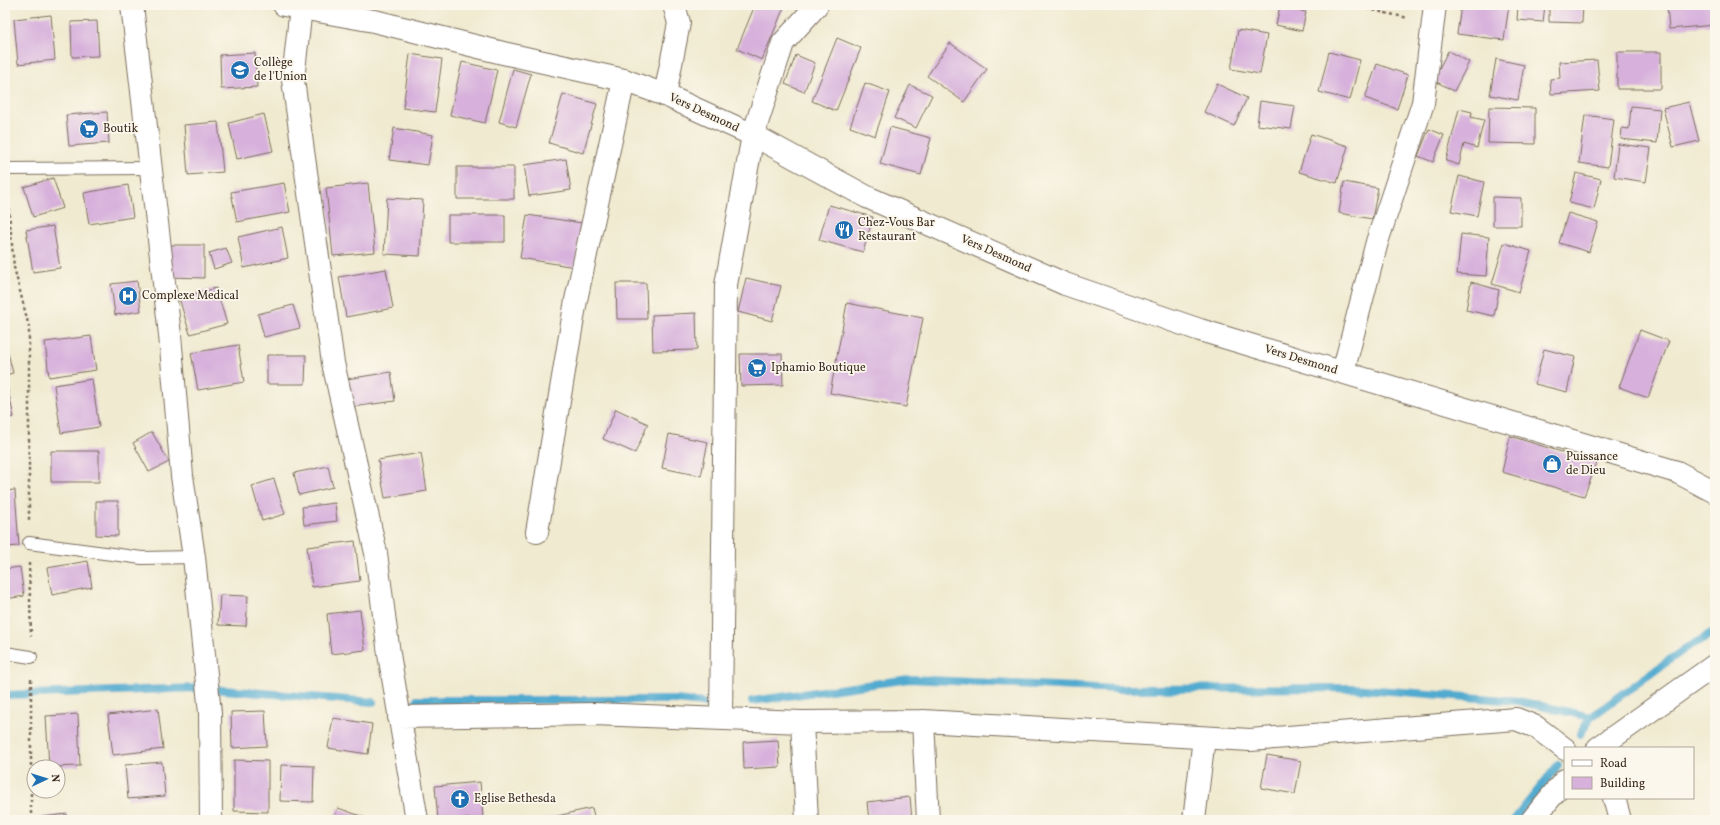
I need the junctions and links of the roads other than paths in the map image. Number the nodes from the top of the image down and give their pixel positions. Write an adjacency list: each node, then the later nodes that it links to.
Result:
1 (132, 5): 9 (street)
2 (674, 5): 7 (street)
3 (817, 5): 8 (street)
4 (292, 6): 6 (street, Vers Desmond); 19 (street)
5 (1433, 14): 11 (street)
6 (624, 80): 7 (street, Vers Desmond); 13 (street)
7 (665, 95): 8 (street, Vers Desmond)
8 (753, 136): 11 (street, Vers Desmond); 20 (street)
9 (151, 168): 10 (lane); 15 (street)
10 (5, 169)
11 (1343, 372): 12 (street, Vers Desmond)
12 (1715, 492)
13 (537, 532)
14 (29, 543): 15 (lane)
15 (194, 557): 28 (street)
16 (5, 653): 17 (lane)
17 (31, 657)
18 (1715, 665): 24 (street)
19 (399, 717): 20 (street); 29 (street)
20 (721, 718): 22 (street)
21 (922, 721): 22 (street); 23 (street); 31 (street)
22 (802, 722): 30 (street)
23 (1204, 738): 25 (street); 32 (street)
24 (1599, 747)
25 (1564, 748)
26 (1564, 781): 33 (street)
27 (1614, 799): 34 (street)
28 (211, 820)
29 (417, 820)
30 (807, 820)
31 (928, 820)
32 (1194, 820)
33 (1532, 820)
34 (1620, 820)

